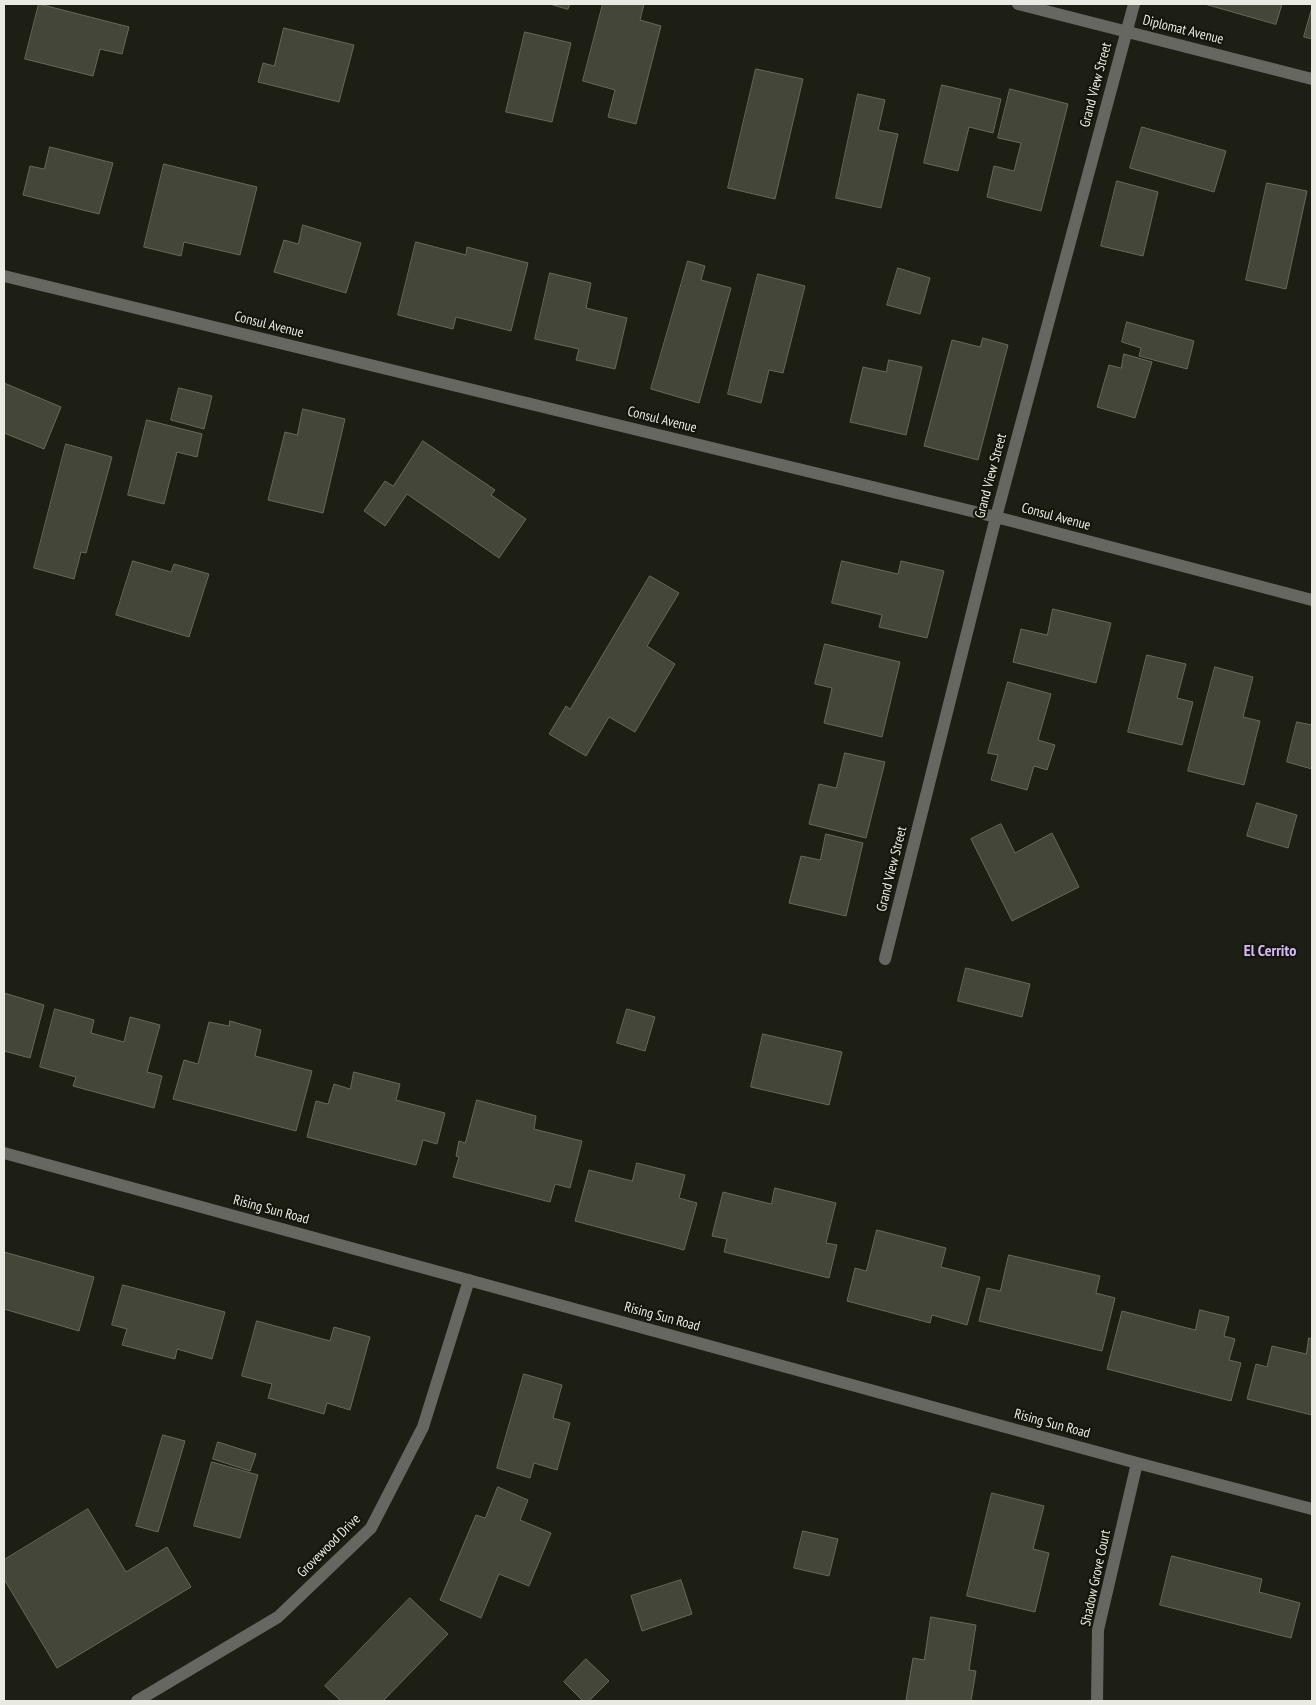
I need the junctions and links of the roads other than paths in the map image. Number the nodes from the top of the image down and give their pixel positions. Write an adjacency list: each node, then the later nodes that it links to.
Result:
1 (1018, 4): 3 (street, Diplomat Avenue)
2 (1134, 4): 3 (street, Grand View Street)
3 (1127, 31): 4 (street, Diplomat Avenue); 6 (street, Grand View Street)
4 (1312, 79)
5 (4, 276): 6 (street, Consul Avenue)
6 (996, 517): 7 (street, Consul Avenue); 8 (street, Grand View Street)
7 (1312, 600)
8 (885, 959)
9 (4, 1153): 10 (street, Rising Sun Road)
10 (469, 1280): 11 (street, Rising Sun Road); 13 (street, Grovewood Drive)
11 (1137, 1463): 12 (street, Rising Sun Road); 14 (street, Shadow Grove Court)
12 (1312, 1509)
13 (137, 1701)
14 (1097, 1701)

